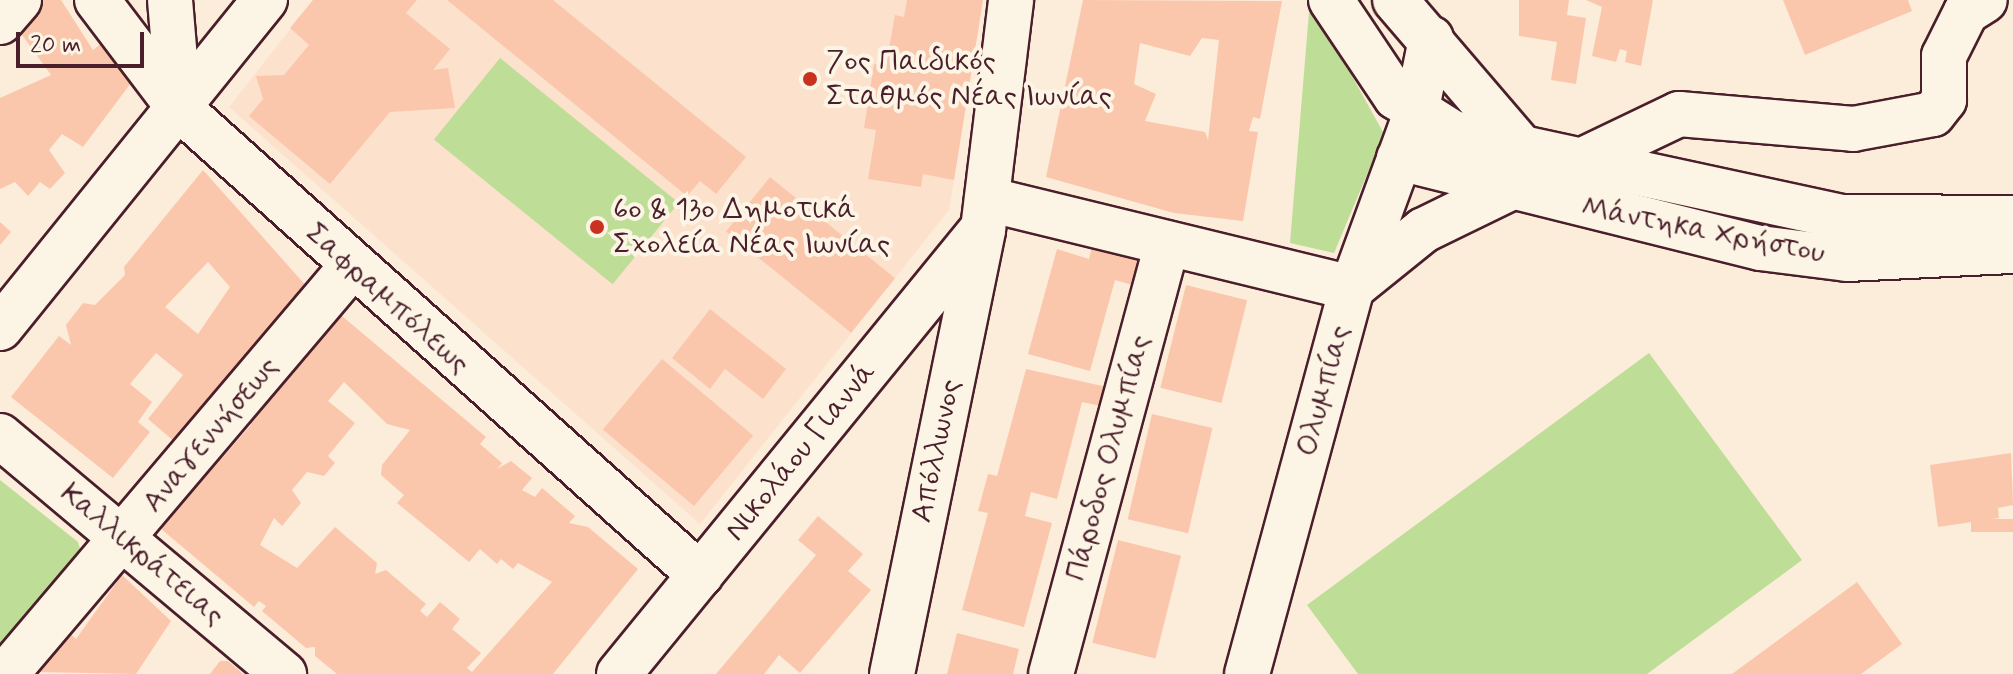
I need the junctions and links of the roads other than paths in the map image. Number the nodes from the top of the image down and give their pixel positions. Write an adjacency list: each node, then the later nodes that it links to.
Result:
1 (19, 0): 9 (street)
2 (97, 0): 11 (street, Σαφραμπόλεως)
3 (170, 0): 11 (street)
4 (265, 0): 11 (street)
5 (1011, 0): 17 (street, Απόλλωνος)
6 (1331, 0): 12 (street, Μάντηκα Χρήστου)
7 (1395, 0): 10 (street)
8 (1985, 0): 14 (street)
9 (0, 22)
10 (1431, 39): 12 (street, Ολυμπίας); 13 (street)
11 (179, 108): 21 (street, Σαφραμπόλεως); 23 (street)
12 (1416, 113): 13 (street, Μάντηκα Χρήστου); 15 (street, Ολυμπίας)
13 (1521, 147): 14 (street, Μάντηκα Χρήστου)
14 (1589, 157): 18 (street, Μάντηκα Χρήστου)
15 (1399, 158): 16 (street, Μάντηκα Χρήστου); 22 (street, Ολυμπίας)
16 (1508, 189): 20 (street, Μάντηκα Χρήστου); 22 (street)
17 (985, 214): 19 (street); 26 (street, Νικολάου Γιαννά); 30 (street, Απόλλωνος)
18 (2013, 218)
19 (1167, 243): 22 (street); 31 (street, Πάροδος Ολυμπίας)
20 (2013, 251)
21 (351, 267): 25 (street, Αναγεννήσεως); 26 (street, Σαφραμπόλεως)
22 (1352, 288): 32 (street, Ολυμπίας)
23 (0, 328)
24 (0, 436): 25 (street, Καλλικράτειας)
25 (124, 540): 27 (street, Αναγεννήσεως); 28 (street, Καλλικράτειας)
26 (700, 575): 29 (street, Νικολάου Γιαννά)
27 (6, 674)
28 (284, 674)
29 (619, 674)
30 (892, 674)
31 (1051, 674)
32 (1247, 674)

